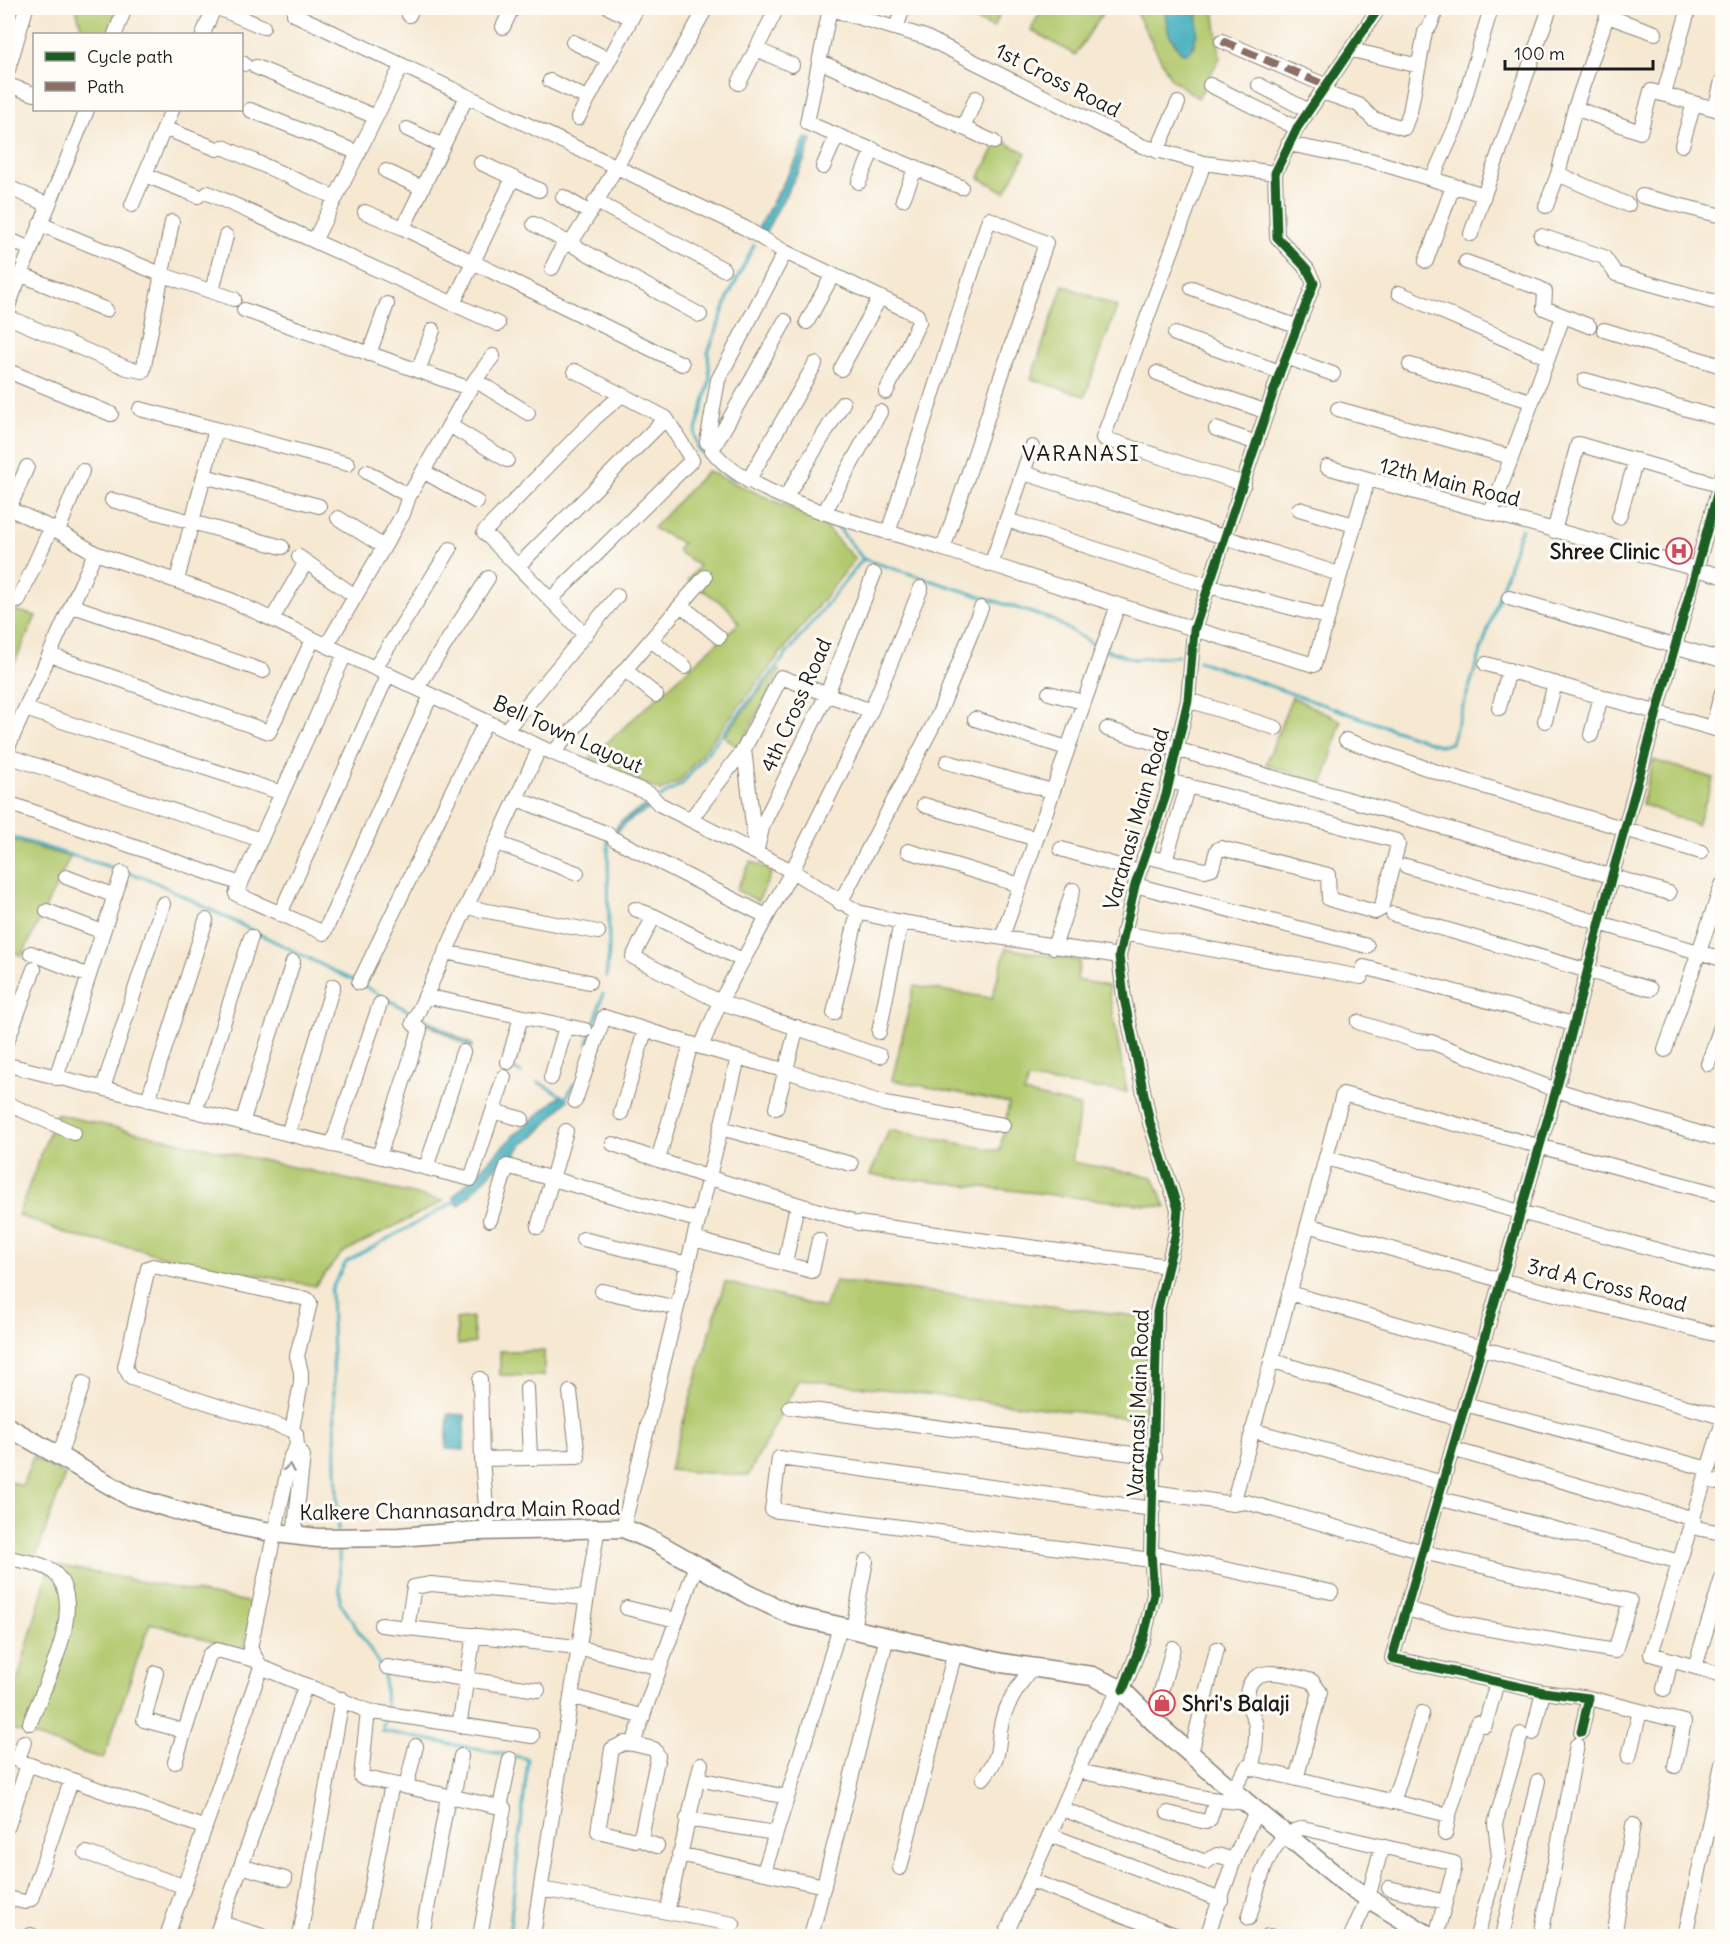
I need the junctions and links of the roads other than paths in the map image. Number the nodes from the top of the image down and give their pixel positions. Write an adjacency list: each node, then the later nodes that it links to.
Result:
1 (26, 8): 34 (street)
2 (125, 8): 21 (street)
3 (216, 8): 18 (street); 22 (street)
4 (296, 8): 31 (street)
5 (512, 8): 19 (street)
6 (610, 8): 17 (street)
7 (706, 8): 71 (street)
8 (777, 8): 26 (street)
9 (829, 8): 20 (street, 1st Cross Road); 29 (street)
10 (903, 8): 20 (street)
11 (1379, 8): 27 (street, Varanasi Main Road)
12 (1437, 8): 33 (street)
13 (1491, 8): 79 (street)
14 (1550, 8): 86 (street)
15 (1689, 8): 42 (street)
16 (1609, 12): 23 (street); 49 (street)
17 (634, 13): 28 (street)
18 (263, 27)
19 (503, 27)
20 (896, 28): 67 (street, 1st Cross Road)
21 (116, 33)
22 (204, 33)
23 (1655, 33)
24 (1222, 41): 41 (street)
25 (573, 42): 28 (street)
26 (756, 49): 32 (street); 37 (street)
27 (1352, 50): 33 (street); 41 (street, Varanasi Main Road)
28 (608, 59): 45 (street)
29 (821, 62): 58 (street); 61 (street)
30 (247, 65): 55 (street)
31 (402, 65): 44 (street); 55 (street)
32 (792, 65)
33 (1419, 66): 41 (street)
34 (8, 70)
35 (550, 81): 45 (street)
36 (1722, 81): 51 (street)
37 (739, 83)
38 (8, 85): 43 (street)
39 (1210, 85): 59 (street)
40 (1259, 85): 54 (street)
41 (1324, 89): 54 (street, Varanasi Main Road)
42 (1664, 93): 47 (street); 49 (street)
43 (33, 94)
44 (467, 96): 65 (street); 71 (street)
45 (587, 98): 56 (street)
46 (976, 98): 58 (street)
47 (1693, 98): 51 (street); 64 (street)
48 (1178, 103): 67 (street)
49 (1575, 108): 76 (street)
50 (250, 110): 68 (street)
51 (1719, 110)
52 (84, 111): 91 (street)
53 (172, 111): 57 (street)
54 (1309, 111): 59 (street, Varanasi Main Road)
55 (376, 117): 68 (street)
56 (578, 118)
57 (164, 128): 77 (street); 88 (street)
58 (963, 128): 62 (street)
59 (1297, 128): 63 (street, Varanasi Main Road)
60 (407, 129): 65 (street)
61 (837, 135): 66 (street); 72 (street)
62 (994, 142)
63 (1288, 144): 75 (street, Varanasi Main Road); 79 (street)
64 (1682, 145)
65 (443, 146): 84 (street)
66 (873, 149): 73 (street); 80 (street)
67 (1157, 151): 70 (street, 1st Cross Road)
68 (359, 153): 88 (street)
69 (481, 163): 78 (street)
70 (1204, 163): 75 (street, 1st Cross Road); 189 (street)
71 (614, 166): 95 (street); 109 (street)
72 (823, 167)
73 (916, 167): 83 (street); 90 (street)
74 (386, 171): 84 (street)
75 (1275, 173): 136 (street, Varanasi Main Road)
76 (1558, 174): 92 (street); 94 (street)
77 (145, 175): 93 (street); 106 (street)
78 (513, 178): 85 (street); 111 (street)
79 (1432, 179): 81 (street)
80 (859, 182)
81 (1453, 186): 86 (street); 110 (street)
82 (8, 187): 91 (street)
83 (961, 187)
84 (422, 188): 101 (street)
85 (540, 190)
86 (1484, 195): 102 (street)
87 (1642, 196): 97 (street)
88 (336, 198): 106 (street)
89 (563, 198): 95 (street)
90 (903, 199)
91 (48, 205): 99 (street)
92 (1628, 205)
93 (132, 206)
94 (1546, 206)
95 (592, 207): 107 (street); 114 (street)
96 (364, 212): 101 (street)
97 (1722, 214)
98 (172, 222): 116 (street)
99 (40, 224): 108 (street); 116 (street)
100 (534, 224): 107 (street)
101 (403, 228): 111 (street)
102 (1471, 234)
103 (226, 236): 119 (street)
104 (1541, 236): 125 (street)
105 (8, 239): 108 (street)
106 (314, 241): 124 (street)
107 (570, 244): 113 (street); 129 (street)
108 (30, 249): 115 (street)
109 (785, 252): 117 (street); 172 (street)
110 (1426, 261)
111 (473, 262): 124 (street); 144 (street)
112 (1466, 262): 131 (street)
113 (552, 268)
114 (723, 269)
115 (20, 274): 126 (street); 128 (street)
116 (163, 275): 119 (street); 130 (street)
117 (832, 276): 121 (street); 133 (street)
118 (1192, 288): 136 (street)
119 (212, 291): 122 (street)
120 (1399, 293): 143 (street)
121 (879, 298): 148 (street); 157 (street)
122 (234, 299)
123 (387, 304): 140 (street)
124 (453, 304): 134 (street)
125 (1722, 304)
126 (8, 306)
127 (244, 309): 140 (street)
128 (106, 310)
129 (700, 315)
130 (8, 317)
131 (1563, 317): 135 (street); 143 (street)
132 (785, 321): 187 (street)
133 (807, 322)
134 (498, 324)
135 (1589, 326)
136 (1298, 327): 142 (street, Varanasi Main Road)
137 (433, 330): 150 (street)
138 (1604, 330): 147 (street)
139 (1175, 334): 152 (street)
140 (369, 354): 150 (street)
141 (493, 356): 156 (street)
142 (1286, 357): 152 (street, Varanasi Main Road); 154 (street)
143 (1547, 357): 159 (street)
144 (682, 364)
145 (815, 364): 187 (street)
146 (1410, 365): 159 (street)
147 (1722, 366)
148 (841, 369)
149 (8, 371): 166 (street)
150 (418, 371): 156 (street)
151 (575, 371): 158 (street)
152 (1280, 372): 164 (street, Varanasi Main Road)
153 (1157, 373): 164 (street)
154 (1333, 374)
155 (1586, 380): 168 (street)
156 (473, 385): 165 (street); 169 (street)
157 (886, 392)
158 (621, 395): 167 (street); 214 (street)
159 (1532, 400): 175 (street)
160 (843, 403): 191 (street)
161 (140, 409): 170 (street)
162 (1338, 409): 175 (street)
163 (880, 412): 197 (street)
164 (1267, 412): 173 (street, Varanasi Main Road)
165 (528, 413)
166 (111, 414)
167 (666, 417): 214 (street); 227 (street)
168 (1722, 419)
169 (449, 425): 176 (street); 182 (street)
170 (216, 429): 178 (street); 185 (street)
171 (1216, 429): 173 (street)
172 (707, 442)
173 (1257, 443): 189 (street, Varanasi Main Road)
174 (1032, 447): 184 (street)
175 (1511, 457): 198 (street)
176 (507, 460)
177 (1636, 460): 188 (street); 199 (street); 205 (street)
178 (348, 464)
179 (27, 467): 195 (street)
180 (1327, 467): 186 (street)
181 (82, 471): 204 (street)
182 (423, 471): 190 (street); 193 (street)
183 (367, 472): 190 (street)
184 (1024, 473): 201 (street); 207 (street)
185 (204, 476): 194 (street); 202 (street)
186 (1368, 479): 198 (street, 12th Main Road); 203 (street, 12th Main Road)
187 (748, 481): 191 (street)
188 (1722, 482): 215 (street)
189 (1244, 484): 207 (street, Varanasi Main Road)
190 (409, 496): 209 (street)
191 (786, 497): 197 (street)
192 (112, 500): 202 (street)
193 (477, 502)
194 (319, 506)
195 (8, 509): 204 (street, Bell Town Layout)
196 (1299, 509): 203 (street)
197 (825, 511): 206 (street)
198 (1491, 513): 205 (street, 12th Main Road)
199 (1619, 517)
200 (338, 518): 209 (street)
201 (1007, 520): 213 (street); 222 (street)
202 (192, 522): 208 (street); 221 (street)
203 (1354, 525): 217 (street, 12th Main Road)
204 (54, 529): 212 (street, Bell Town Layout); 228 (street)
205 (1554, 531): 215 (street, 12th Main Road)
206 (888, 533): 211 (street); 211 (street)
207 (1224, 537): 217 (street); 222 (street, Varanasi Main Road)
208 (282, 547)
209 (384, 547): 224 (street)
210 (450, 549): 250 (street)
211 (943, 549): 213 (street)
212 (96, 553): 221 (street, Bell Town Layout); 231 (street)
213 (991, 565): 230 (street)
214 (518, 566): 227 (street)
215 (1697, 569): 218 (street, 12th Main Road); 241 (street)
216 (874, 574): 255 (street, 4th Cross Road)
217 (1339, 574): 233 (street, 12th Main Road)
218 (1722, 576)
219 (488, 578): 252 (street)
220 (705, 578): 229 (street)
221 (177, 580): 234 (street, Bell Town Layout)
222 (1209, 586): 233 (street); 235 (street, Varanasi Main Road)
223 (921, 588): 263 (street)
224 (355, 596): 234 (street); 240 (street)
225 (617, 596): 236 (street)
226 (1509, 598): 241 (street)
227 (550, 600): 236 (street)
228 (18, 601)
229 (681, 605): 237 (street); 239 (street)
230 (1118, 605): 235 (street); 260 (street)
231 (73, 606): 243 (street); 249 (street)
232 (981, 608): 313 (street)
233 (1327, 617): 235 (street, 12th Main Road)
234 (272, 619): 238 (street, Bell Town Layout)
235 (1194, 630): 259 (street, Varanasi Main Road)
236 (585, 635): 271 (street)
237 (719, 637)
238 (313, 639): 240 (street, Bell Town Layout); 243 (street)
239 (651, 639): 246 (street); 247 (street)
240 (327, 645): 242 (street, Bell Town Layout)
241 (1675, 647): 244 (street); 264 (street)
242 (345, 654): 250 (street, Bell Town Layout); 285 (street)
243 (50, 655): 262 (street)
244 (1722, 660)
245 (1486, 664): 248 (street)
246 (685, 668)
247 (625, 670): 257 (street); 279 (street)
248 (1509, 670): 251 (street); 261 (street)
249 (263, 671)
250 (381, 671): 252 (street, Bell Town Layout); 319 (street)
251 (1555, 683): 258 (street); 267 (street)
252 (417, 688): 256 (street, Bell Town Layout)
253 (1722, 692): 270 (street)
254 (1049, 693): 260 (street)
255 (827, 694): 263 (street); 278 (street); 297 (street, 4th Cross Road)
256 (431, 695): 266 (street, Bell Town Layout); 319 (street)
257 (656, 695)
258 (1601, 696): 264 (street); 272 (street)
259 (1188, 700): 268 (street); 277 (street, Varanasi Main Road)
260 (1083, 702): 276 (street)
261 (1499, 708)
262 (25, 709): 274 (street); 285 (street)
263 (871, 711): 301 (street)
264 (1657, 713): 270 (street); 290 (street)
265 (975, 719): 276 (street)
266 (486, 721): 271 (street, Bell Town Layout); 344 (street)
267 (1545, 721)
268 (1276, 728)
269 (1107, 729): 277 (street)
270 (1717, 729)
271 (506, 730): 275 (street, Bell Town Layout)
272 (1591, 735)
273 (1346, 740): 290 (street)
274 (8, 747)
275 (540, 747): 279 (street, Bell Town Layout); 286 (street)
276 (1067, 748): 284 (street)
277 (1176, 748): 282 (street, Varanasi Main Road); 304 (street)
278 (744, 749): 289 (street); 297 (street)
279 (554, 753): 289 (street, Bell Town Layout)
280 (8, 756): 292 (street)
281 (947, 762): 284 (street)
282 (1169, 781): 283 (street); 298 (street, Varanasi Main Road)
283 (1188, 785): 299 (street); 299 (street)
284 (1052, 791): 291 (street)
285 (282, 793): 292 (street)
286 (517, 799): 293 (street); 322 (street)
287 (8, 803): 307 (street)
288 (924, 805): 291 (street)
289 (690, 820): 297 (street, Bell Town Layout)
290 (1627, 829): 296 (street); 304 (street)
291 (1036, 839): 308 (street)
292 (261, 840): 307 (street)
293 (497, 843): 303 (street); 315 (street)
294 (1060, 849): 306 (street)
295 (908, 851): 308 (street)
296 (1701, 852)
297 (756, 853): 301 (street, Bell Town Layout)
298 (1144, 856): 299 (street); 306 (street, Varanasi Main Road)
299 (1166, 861)
300 (1406, 866): 325 (street)
301 (792, 871): 313 (street, Bell Town Layout); 322 (street)
302 (122, 873): 312 (street)
303 (577, 873)
304 (1612, 875): 311 (street); 325 (street)
305 (66, 877): 312 (street)
306 (1137, 878): 328 (street, Varanasi Main Road); 331 (street)
307 (241, 884): 319 (street)
308 (1020, 885): 330 (street)
309 (1722, 885): 333 (street)
310 (1073, 890): 332 (street)
311 (1669, 893)
312 (115, 896): 326 (street)
313 (840, 903): 318 (street, Bell Town Layout)
314 (163, 904): 373 (street)
315 (466, 907): 327 (street); 334 (street)
316 (635, 909): 321 (street)
317 (47, 911): 326 (street)
318 (858, 912): 324 (street, Bell Town Layout); 350 (street)
319 (280, 914)
320 (1393, 914): 341 (street)
321 (654, 916): 338 (street); 348 (street)
322 (766, 916): 338 (street)
323 (206, 920): 375 (street)
324 (901, 922): 330 (street, Bell Town Layout); 359 (street)
325 (1600, 922): 333 (street); 341 (street)
326 (103, 932): 342 (street)
327 (598, 932)
328 (1123, 933): 336 (street, Varanasi Main Road); 353 (street)
329 (251, 937): 379 (street)
330 (1002, 938): 332 (street, Bell Town Layout)
331 (1367, 946)
332 (1054, 947): 336 (street, Bell Town Layout)
333 (1697, 951): 337 (street); 362 (street)
334 (445, 952): 343 (street); 347 (street)
335 (31, 953): 342 (street)
336 (1119, 956): 412 (street, Varanasi Main Road)
337 (1722, 959)
338 (742, 960): 348 (street)
339 (293, 962): 383 (street)
340 (34, 969): 360 (street)
341 (1587, 971): 346 (street); 353 (street)
342 (89, 976): 371 (street)
343 (589, 982)
344 (359, 983)
345 (333, 986): 388 (street)
346 (1650, 989)
347 (425, 996): 351 (street); 393 (street)
348 (720, 1002): 356 (street); 361 (street)
349 (380, 1004): 391 (street)
350 (834, 1013)
351 (521, 1017): 355 (street); 366 (street)
352 (1358, 1022): 374 (street)
353 (1573, 1024): 374 (street)
354 (1722, 1024): 367 (street)
355 (566, 1026): 357 (street); 372 (street)
356 (797, 1027): 364 (street); 369 (street)
357 (585, 1030)
358 (645, 1030): 361 (street); 376 (street); 381 (street)
359 (879, 1032)
360 (8, 1039)
361 (696, 1045): 365 (street); 395 (street)
362 (1665, 1050)
363 (463, 1052): 397 (street)
364 (879, 1056)
365 (738, 1058): 369 (street); 385 (street)
366 (508, 1062)
367 (1708, 1064)
368 (8, 1065): 371 (street)
369 (787, 1071): 378 (street); 384 (street)
370 (504, 1077): 380 (street)
371 (56, 1078): 373 (street)
372 (551, 1078)
373 (103, 1088): 375 (street)
374 (1556, 1090): 389 (street); 392 (street)
375 (148, 1100): 379 (street)
376 (575, 1101)
377 (8, 1104): 387 (street)
378 (776, 1108)
379 (195, 1111): 383 (street)
380 (493, 1111): 382 (street); 397 (street)
381 (621, 1113)
382 (522, 1119)
383 (242, 1123): 388 (street)
384 (1003, 1125)
385 (721, 1128): 396 (street); 398 (street)
386 (566, 1131): 399 (street)
387 (74, 1133)
388 (288, 1134): 391 (street)
389 (1722, 1140)
390 (613, 1144): 395 (street)
391 (332, 1145): 393 (street)
392 (1538, 1147): 394 (street); 400 (street); 402 (street)
393 (379, 1156): 397 (street)
394 (1326, 1158): 402 (street); 405 (street)
395 (658, 1160): 398 (street)
396 (851, 1164)
397 (426, 1168)
398 (707, 1177): 401 (street); 404 (street)
399 (551, 1178): 403 (street); 404 (street); 406 (street)
400 (1722, 1195)
401 (797, 1204): 411 (street); 412 (street)
402 (1520, 1213): 413 (street); 414 (street)
403 (490, 1220)
404 (697, 1220): 408 (street)
405 (1308, 1225): 414 (street, 3rd A Cross Road); 416 (street)
406 (538, 1227)
407 (583, 1239): 410 (street)
408 (694, 1239): 410 (street); 411 (street)
409 (819, 1240): 411 (street)
410 (688, 1264): 417 (street)
411 (785, 1264)
412 (1167, 1266): 436 (street, Varanasi Main Road)
413 (1722, 1268)
414 (1500, 1280): 418 (street, 3rd A Cross Road); 419 (street)
415 (602, 1291): 417 (street)
416 (1289, 1293): 419 (street); 420 (street)
417 (677, 1308): 447 (street)
418 (1722, 1336)
419 (1481, 1347): 425 (street); 427 (street)
420 (1271, 1360): 428 (street); 432 (street)
421 (480, 1379): 437 (street)
422 (84, 1383): 434 (street)
423 (527, 1388): 435 (street)
424 (570, 1392): 435 (street)
425 (1465, 1404): 428 (street); 438 (street)
426 (790, 1407): 436 (street)
427 (1722, 1417)
428 (1461, 1420): 433 (street)
429 (1722, 1424): 438 (street)
430 (8, 1427): 434 (main road, Kalkere Channasandra Main Road)
431 (292, 1430): 431 (street); 450 (street)
432 (1252, 1430): 439 (street); 443 (street)
433 (1452, 1449): 439 (street); 445 (street)
434 (59, 1457): 450 (main road, Kalkere Channasandra Main Road)
435 (530, 1457): 437 (street)
436 (1155, 1457): 441 (street, Varanasi Main Road)
437 (482, 1459): 448 (street)
438 (1708, 1475): 440 (street); 445 (street)
439 (1443, 1483): 442 (street)
440 (1722, 1484)
441 (1154, 1492): 443 (street); 444 (street, Varanasi Main Road)
442 (1438, 1498): 451 (street); 455 (street)
443 (1233, 1504): 451 (street)
444 (1153, 1509): 452 (street, Varanasi Main Road); 452 (street)
445 (1693, 1523): 449 (street); 455 (street)
446 (598, 1527): 447 (main road, Kalkere Channasandra Main Road); 448 (main road, Kalkere Channasandra Main Road); 459 (street)
447 (623, 1528): 456 (main road, Kalkere Channasandra Main Road)
448 (488, 1531): 450 (main road, Kalkere Channasandra Main Road)
449 (1722, 1533)
450 (285, 1534): 473 (street)
451 (1423, 1552): 461 (street); 461 (street)
452 (1151, 1557): 458 (street); 483 (street, Varanasi Main Road)
453 (8, 1558): 495 (street)
454 (866, 1561): 465 (street)
455 (1680, 1562): 472 (street)
456 (696, 1565): 462 (street); 465 (main road, Kalkere Channasandra Main Road)
457 (1722, 1578): 476 (street)
458 (1331, 1592)
459 (586, 1598): 464 (street); 468 (street)
460 (627, 1608): 462 (street)
461 (1406, 1609): 481 (street)
462 (676, 1620): 477 (street)
463 (381, 1625): 464 (street)
464 (407, 1628): 466 (street)
465 (846, 1628): 467 (main road, Kalkere Channasandra Main Road); 521 (street)
466 (474, 1635): 468 (street); 480 (street)
467 (887, 1637): 471 (main road, Kalkere Channasandra Main Road); 553 (street)
468 (578, 1647): 477 (street); 487 (street)
469 (1173, 1648): 494 (street)
470 (1216, 1648): 502 (street)
471 (955, 1652): 475 (main road, Kalkere Channasandra Main Road); 548 (street)
472 (1671, 1660): 476 (street); 484 (street)
473 (258, 1663): 482 (street); 497 (street); 534 (street)
474 (387, 1667): 480 (street)
475 (1031, 1667): 483 (main road, Kalkere Channasandra Main Road); 513 (street)
476 (1695, 1667): 479 (street)
477 (660, 1668): 493 (street)
478 (156, 1673): 497 (street)
479 (1722, 1675)
480 (466, 1679): 485 (street); 496 (street)
481 (1497, 1682): 486 (street); 530 (street)
482 (305, 1687): 489 (street); 547 (street)
483 (1122, 1689): 494 (main road, Kalkere Channasandra Main Road); 512 (street, Varanasi Main Road)
484 (1664, 1689)
485 (538, 1690)
486 (1543, 1692): 488 (street); 539 (street)
487 (572, 1696): 493 (street); 555 (street)
488 (1589, 1698): 491 (street); 580 (street)
489 (342, 1700): 490 (street); 566 (street)
490 (368, 1711): 496 (street); 518 (street)
491 (1640, 1711): 504 (street); 510 (street)
492 (1422, 1713): 525 (street)
493 (643, 1717): 500 (street)
494 (1153, 1721): 502 (main road, Kalkere Channasandra Main Road)
495 (30, 1723)
496 (459, 1726): 498 (street)
497 (184, 1731): 507 (street)
498 (532, 1736)
499 (24, 1742): 506 (street)
500 (633, 1744): 540 (street); 540 (street)
501 (416, 1746): 519 (street)
502 (1191, 1753): 520 (main road, Kalkere Channasandra Main Road)
503 (461, 1756): 522 (street)
504 (1629, 1757)
505 (510, 1759): 526 (street)
506 (18, 1761): 516 (street); 524 (street)
507 (175, 1762)
508 (701, 1764): 514 (street)
509 (1722, 1764): 582 (street)
510 (1676, 1766)
511 (1252, 1768): 515 (street); 515 (street); 520 (street)
512 (1078, 1771): 523 (street); 528 (street, Varanasi Main Road)
513 (983, 1778)
514 (698, 1779): 521 (street); 531 (street)
515 (1296, 1779): 525 (street)
516 (70, 1781): 534 (street); 556 (street)
517 (1539, 1781): 541 (street)
518 (392, 1784): 519 (street); 567 (street)
519 (406, 1787): 522 (street)
520 (1233, 1790): 527 (main road, Kalkere Channasandra Main Road)
521 (787, 1797): 535 (street)
522 (450, 1798): 526 (street); 568 (street)
523 (1216, 1800): 527 (street); 529 (street)
524 (11, 1801): 533 (street)
525 (1393, 1802): 530 (street)
526 (500, 1807): 569 (street)
527 (1252, 1807): 536 (main road, Kalkere Channasandra Main Road); 546 (street)
528 (1062, 1809): 538 (street, Varanasi Main Road); 546 (street)
529 (1168, 1813)
530 (1449, 1815): 537 (street)
531 (687, 1819): 535 (street); 545 (street)
532 (1633, 1825): 581 (street)
533 (8, 1826)
534 (203, 1827): 552 (street)
535 (775, 1833): 549 (street)
536 (1286, 1834): 543 (street); 557 (main road, Kalkere Channasandra Main Road); 561 (street)
537 (1444, 1834)
538 (1050, 1835): 551 (street, Varanasi Main Road); 558 (street)
539 (1497, 1836): 541 (street); 578 (street)
540 (639, 1839): 542 (street)
541 (1523, 1842): 579 (street)
542 (657, 1846)
543 (1382, 1846): 557 (street); 559 (street)
544 (86, 1853): 552 (street)
545 (679, 1854): 549 (street); 560 (street)
546 (1234, 1860): 558 (street)
547 (241, 1866): 550 (street); 563 (street)
548 (900, 1868)
549 (764, 1872): 553 (street)
550 (285, 1879)
551 (1030, 1880): 572 (street, Varanasi Main Road); 573 (street)
552 (183, 1886): 564 (street)
553 (824, 1886): 571 (street)
554 (1389, 1888): 559 (street)
555 (541, 1889): 560 (street); 570 (street)
556 (8, 1898)
557 (1368, 1898): 575 (street); 576 (main road, Kalkere Channasandra Main Road)
558 (1221, 1899): 574 (street)
559 (1445, 1902): 577 (street)
560 (667, 1912): 562 (street)
561 (1249, 1918)
562 (733, 1924)
563 (218, 1930): 565 (street)
564 (167, 1936)
565 (262, 1936)
566 (300, 1936)
567 (362, 1936)
568 (422, 1936)
569 (480, 1936)
570 (533, 1936)
571 (811, 1936)
572 (1005, 1936)
573 (1178, 1936)
574 (1207, 1936)
575 (1351, 1936)
576 (1429, 1936)
577 (1436, 1936)
578 (1477, 1936)
579 (1502, 1936)
580 (1541, 1936)
581 (1614, 1936)
582 (1685, 1936)

